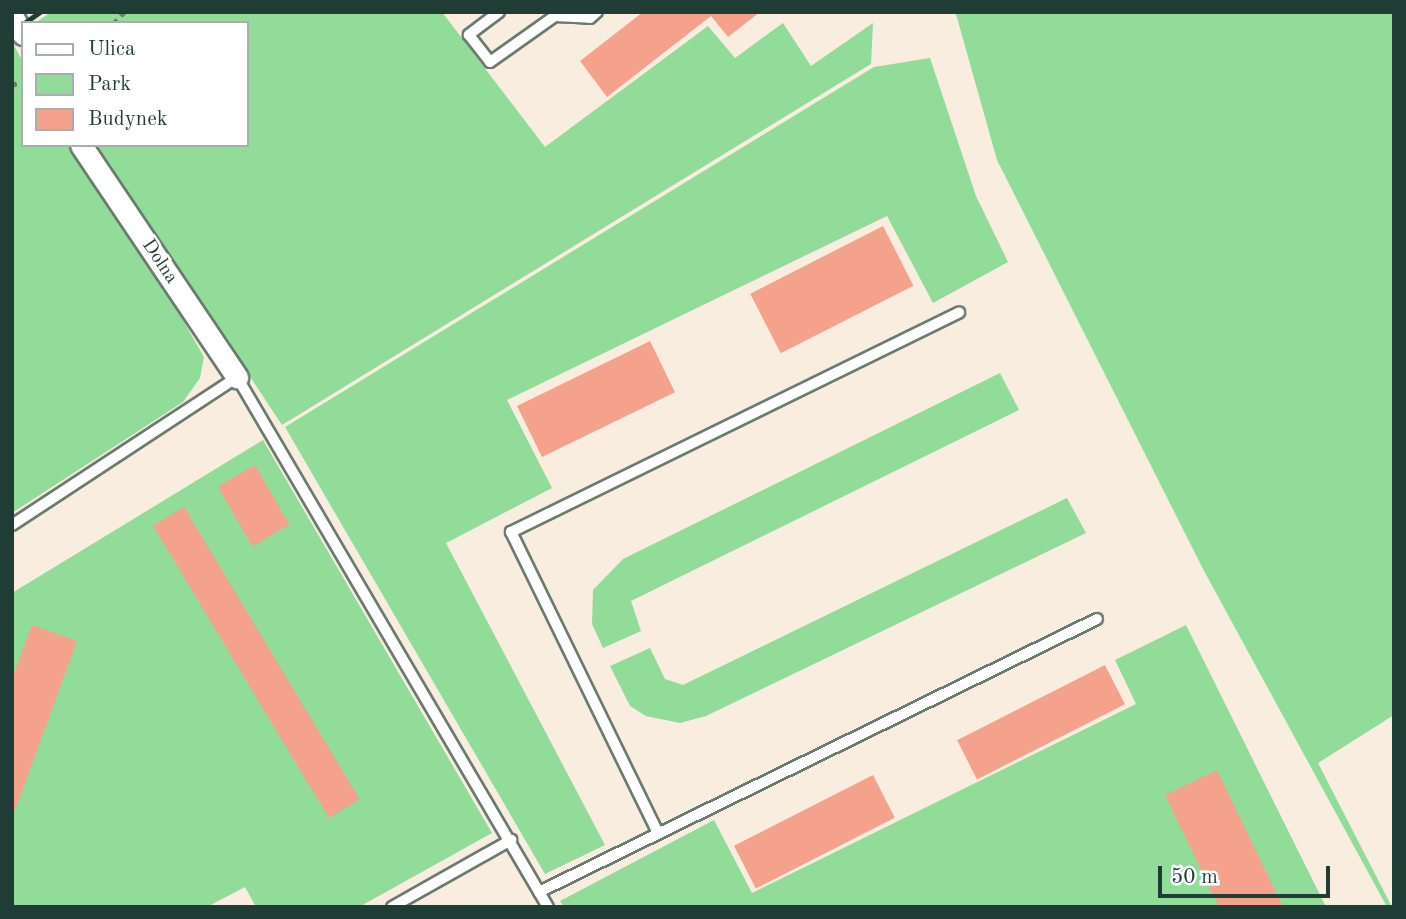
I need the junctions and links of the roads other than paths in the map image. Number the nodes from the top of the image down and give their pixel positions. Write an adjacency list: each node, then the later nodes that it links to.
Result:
1 (499, 12): 2 (lane)
2 (597, 12)
3 (82, 147): 5 (street, Dolna)
4 (959, 313): 8 (lane)
5 (237, 377): 6 (lane); 9 (lane)
6 (12, 525)
7 (1097, 619): 8 (lane)
8 (657, 831): 10 (lane)
9 (511, 840): 10 (lane); 11 (lane)
10 (539, 892): 12 (lane)
11 (392, 907)
12 (548, 907)

